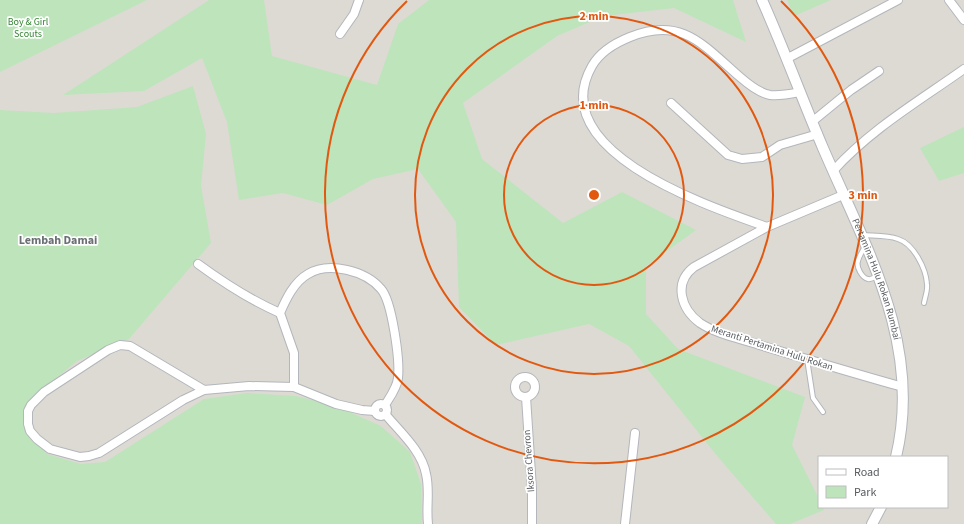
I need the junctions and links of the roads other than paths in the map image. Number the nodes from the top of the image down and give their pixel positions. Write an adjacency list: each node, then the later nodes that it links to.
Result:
1 (360, 0): 6 (street)
2 (762, 0): 7 (street, Pertamina Hulu Rokan Rumbai)
3 (898, 0): 7 (street)
4 (949, 0): 5 (street)
5 (964, 20)
6 (340, 34)
7 (788, 58): 10 (street, Pertamina Hulu Rokan Rumbai)
8 (964, 68): 14 (street)
9 (879, 71): 12 (street)
10 (800, 92): 12 (street, Pertamina Hulu Rokan Rumbai); 16 (street)
11 (671, 103): 13 (street)
12 (813, 121): 13 (street, Pertamina Hulu Rokan Rumbai)
13 (818, 134): 14 (street, Pertamina Hulu Rokan Rumbai)
14 (833, 171): 15 (street, Pertamina Hulu Rokan Rumbai)
15 (843, 195): 16 (street, Meranti Pertamina Hulu Rokan); 17 (street, Pertamina Hulu Rokan Rumbai)
16 (767, 227): 23 (street, Meranti Pertamina Hulu Rokan)
17 (861, 235): 18 (street, Pertamina Hulu Rokan Rumbai); 21 (lane)
18 (866, 246): 20 (street, Pertamina Hulu Rokan Rumbai); 20 (lane)
19 (198, 264): 22 (street)
20 (878, 275): 25 (street, Pertamina Hulu Rokan Rumbai)
21 (924, 303)
22 (280, 313): 24 (street); 28 (street)
23 (807, 359): 25 (street, Meranti Pertamina Hulu Rokan); 30 (lane)
24 (294, 387): 26 (street); 29 (street)
25 (903, 387): 33 (street, Pertamina Hulu Rokan Rumbai)
26 (204, 390): 26 (street)
27 (526, 397): 36 (street, Iksora Chevron)
28 (385, 405): 29 (street); 31 (street)
29 (375, 411): 31 (street)
30 (823, 412)
31 (386, 415): 35 (street)
32 (635, 433): 37 (street)
33 (896, 456)
34 (880, 508): 38 (street)
35 (428, 524)
36 (532, 524)
37 (625, 524)
38 (872, 524)

